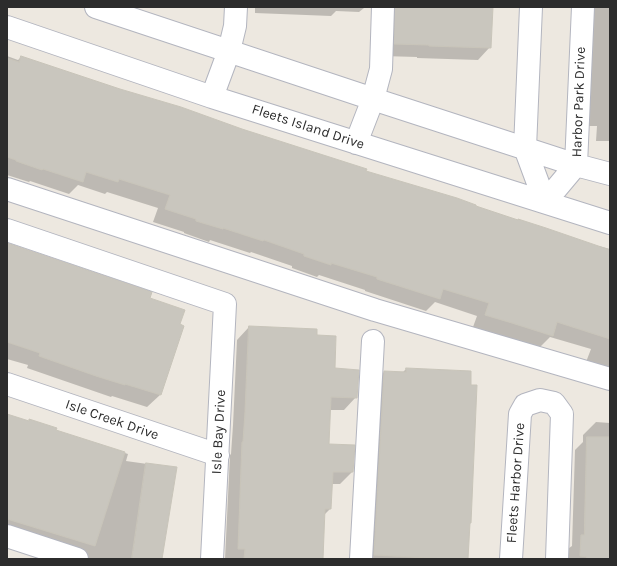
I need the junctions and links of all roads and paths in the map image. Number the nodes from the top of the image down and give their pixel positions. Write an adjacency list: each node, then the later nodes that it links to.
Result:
1 (96, 7): 7 (street)
2 (236, 7): 7 (street)
3 (383, 7): 9 (street)
4 (531, 7): 11 (street)
5 (583, 7): 12 (street, Harbor Park Drive)
6 (7, 26): 8 (street, Fleets Island Drive)
7 (229, 51): 8 (street); 9 (street)
8 (212, 97): 10 (street, Fleets Island Drive)
9 (373, 99): 10 (street); 11 (street)
10 (356, 142): 15 (street, Fleets Island Drive)
11 (526, 148): 12 (street); 15 (street)
12 (576, 165): 13 (street); 15 (street, Harbor Park Drive)
13 (610, 174)
14 (7, 189): 19 (street)
15 (545, 202): 16 (street, Fleets Island Drive)
16 (610, 223)
17 (7, 230): 21 (street, Isle Bay Drive)
18 (373, 341): 26 (street)
19 (610, 379)
20 (7, 384): 21 (street, Isle Creek Drive)
21 (218, 455): 25 (street, Isle Bay Drive)
22 (7, 536): 23 (street)
23 (54, 556): 24 (street)
24 (77, 559)
25 (212, 559)
26 (361, 559)
27 (511, 559): 28 (street, Fleets Harbor Drive)
28 (557, 559)

